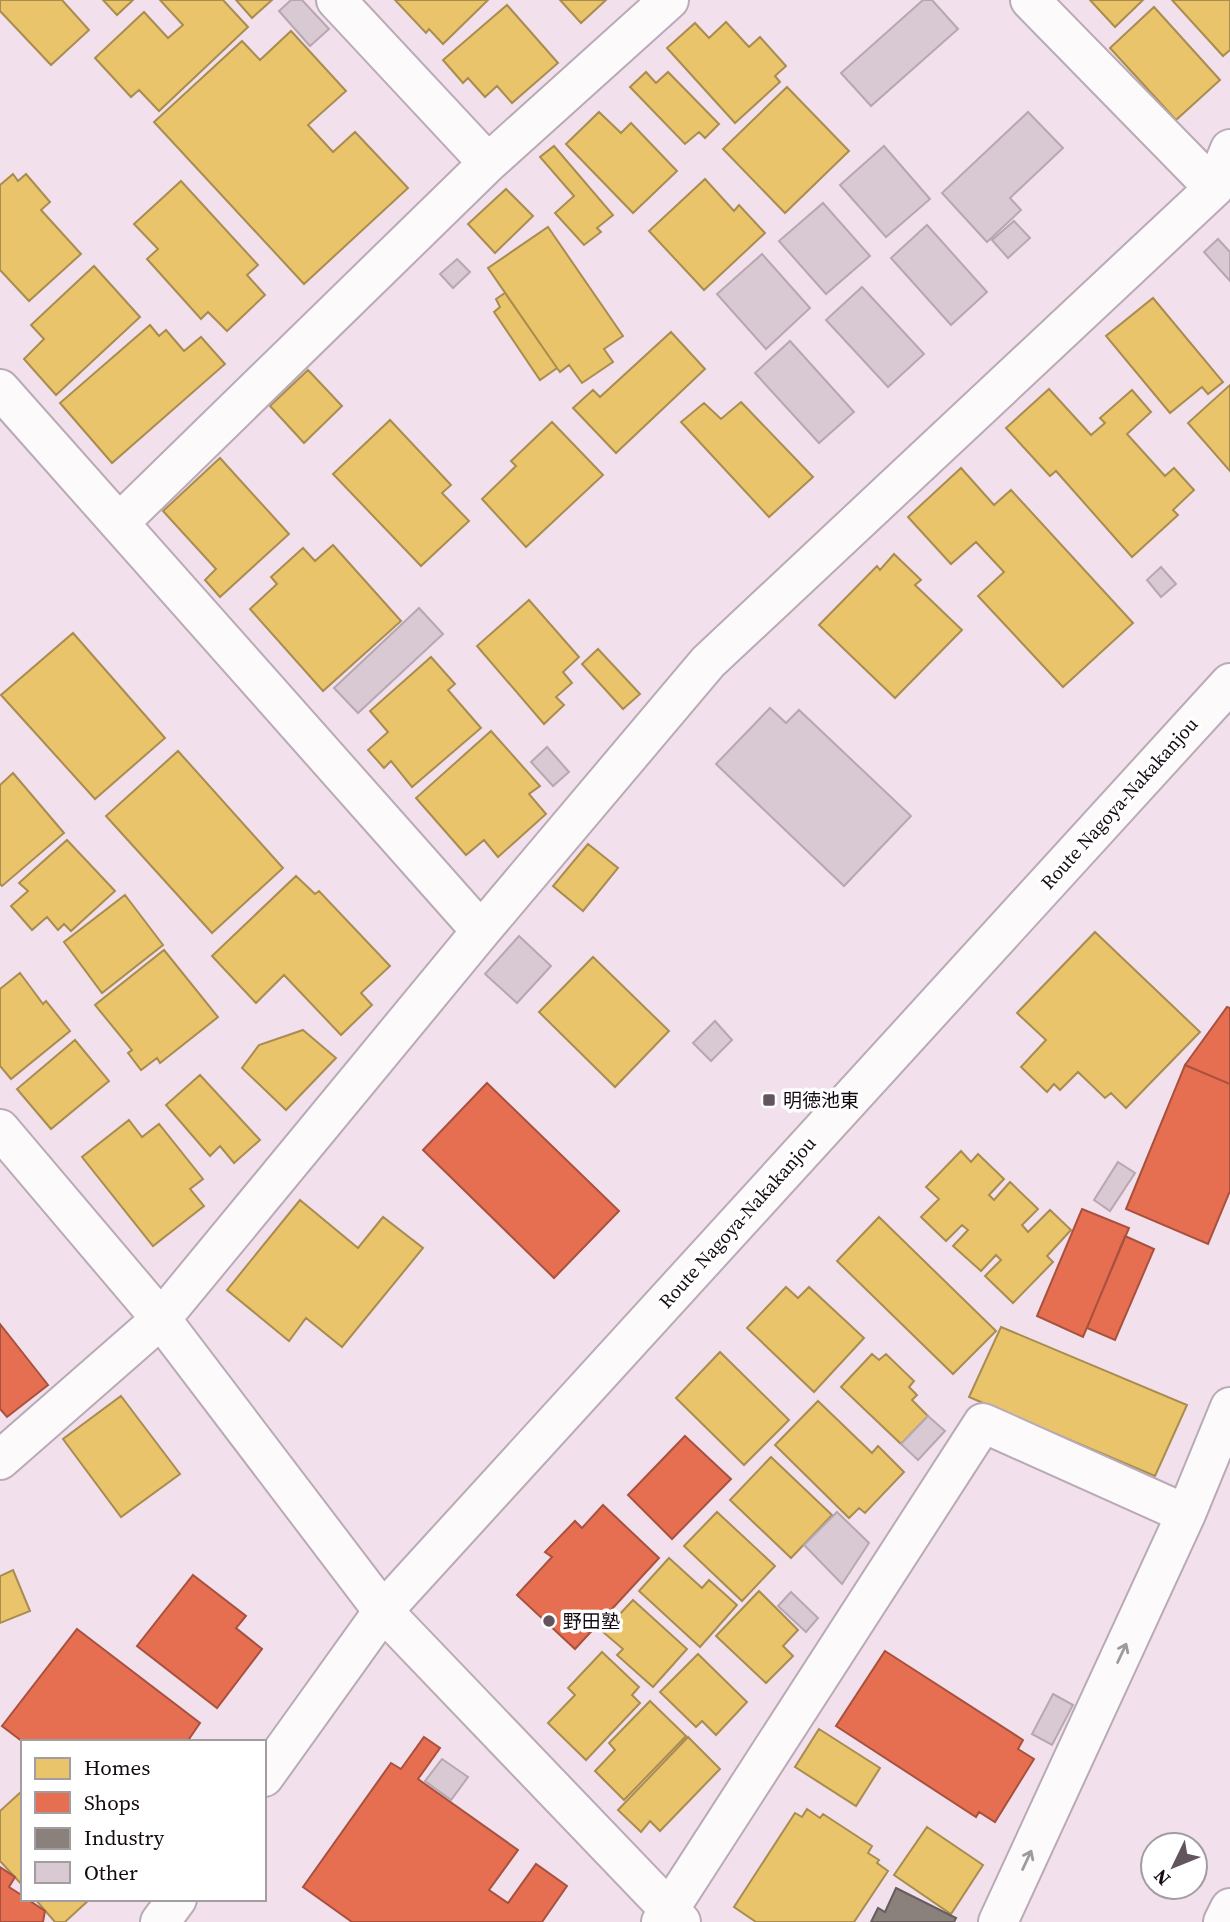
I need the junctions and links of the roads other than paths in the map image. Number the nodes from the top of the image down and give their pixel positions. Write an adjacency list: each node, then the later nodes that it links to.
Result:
1 (336, 0): 5 (main road)
2 (669, 0): 5 (main road)
3 (1030, 0): 6 (main road)
4 (1230, 149): 6 (main road)
5 (488, 163): 8 (main road)
6 (1214, 188): 10 (main road)
7 (0, 389): 8 (main road)
8 (119, 523): 10 (main road)
9 (1230, 683): 16 (main road, Route Nagoya-Nakakanjou)
10 (481, 931): 12 (main road)
11 (0, 1129): 12 (main road)
12 (161, 1319): 14 (main road); 16 (main road)
13 (1230, 1407): 15 (main road)
14 (0, 1460)
15 (1186, 1514): 20 (main road); 22 (main road, one-way to 15)
16 (383, 1611): 17 (main road, Route Nagoya-Nakakanjou); 20 (main road)
17 (266, 1774)
18 (176, 1901): 21 (main road)
19 (1230, 1908): 23 (main road)
20 (670, 1918)
21 (160, 1922)
22 (998, 1922)
23 (1223, 1922)

